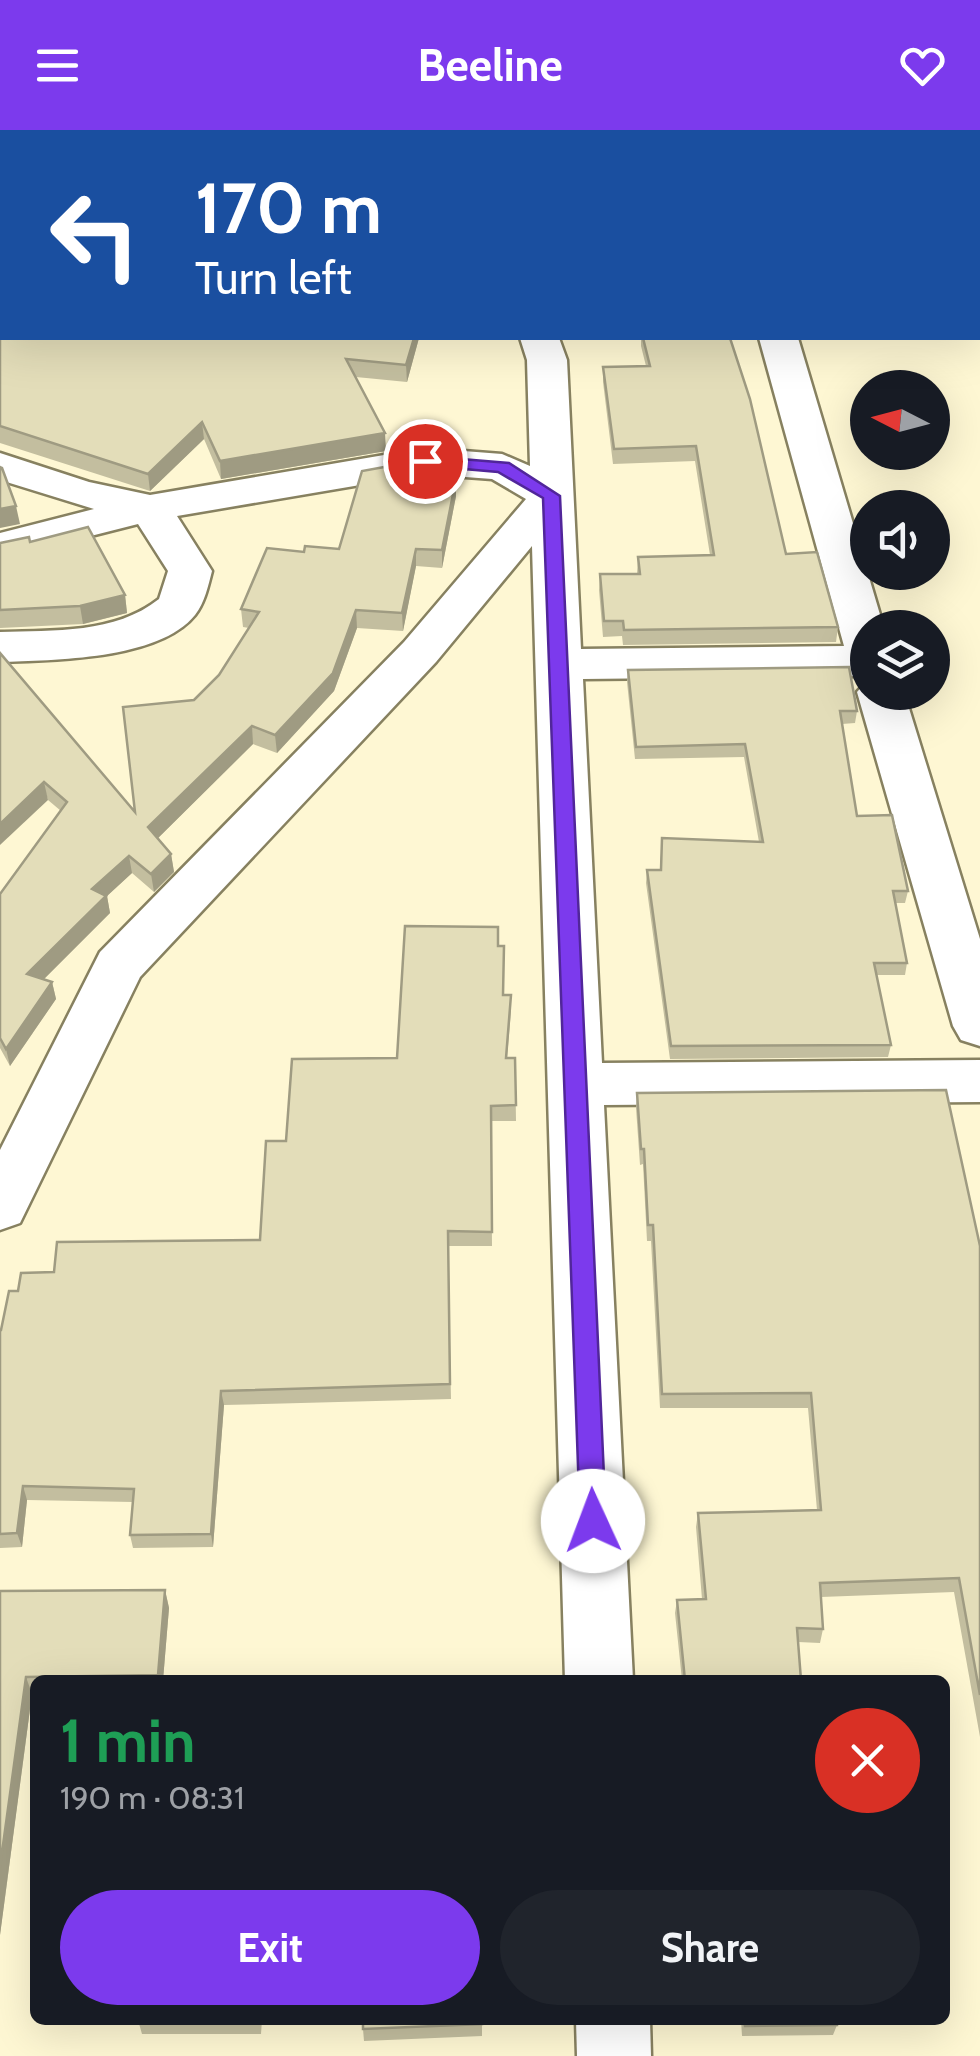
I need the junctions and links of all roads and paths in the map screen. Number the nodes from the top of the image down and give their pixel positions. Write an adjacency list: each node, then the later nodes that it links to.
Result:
1 (541, 340): 4 (street)
2 (779, 340): 7 (street)
3 (0, 466): 5 (street)
4 (552, 496): 5 (street); 10 (street); 15 (street)
5 (150, 508): 6 (street); 8 (street)
6 (0, 546)
7 (856, 610)
8 (0, 647)
9 (850, 661): 10 (street)
10 (561, 664): 14 (street)
11 (885, 710): 12 (street)
12 (980, 1026)
13 (980, 1081): 14 (street)
14 (575, 1084): 16 (street)
15 (0, 1207)
16 (599, 1675)
17 (612, 2025): 18 (street)
18 (614, 2056)

